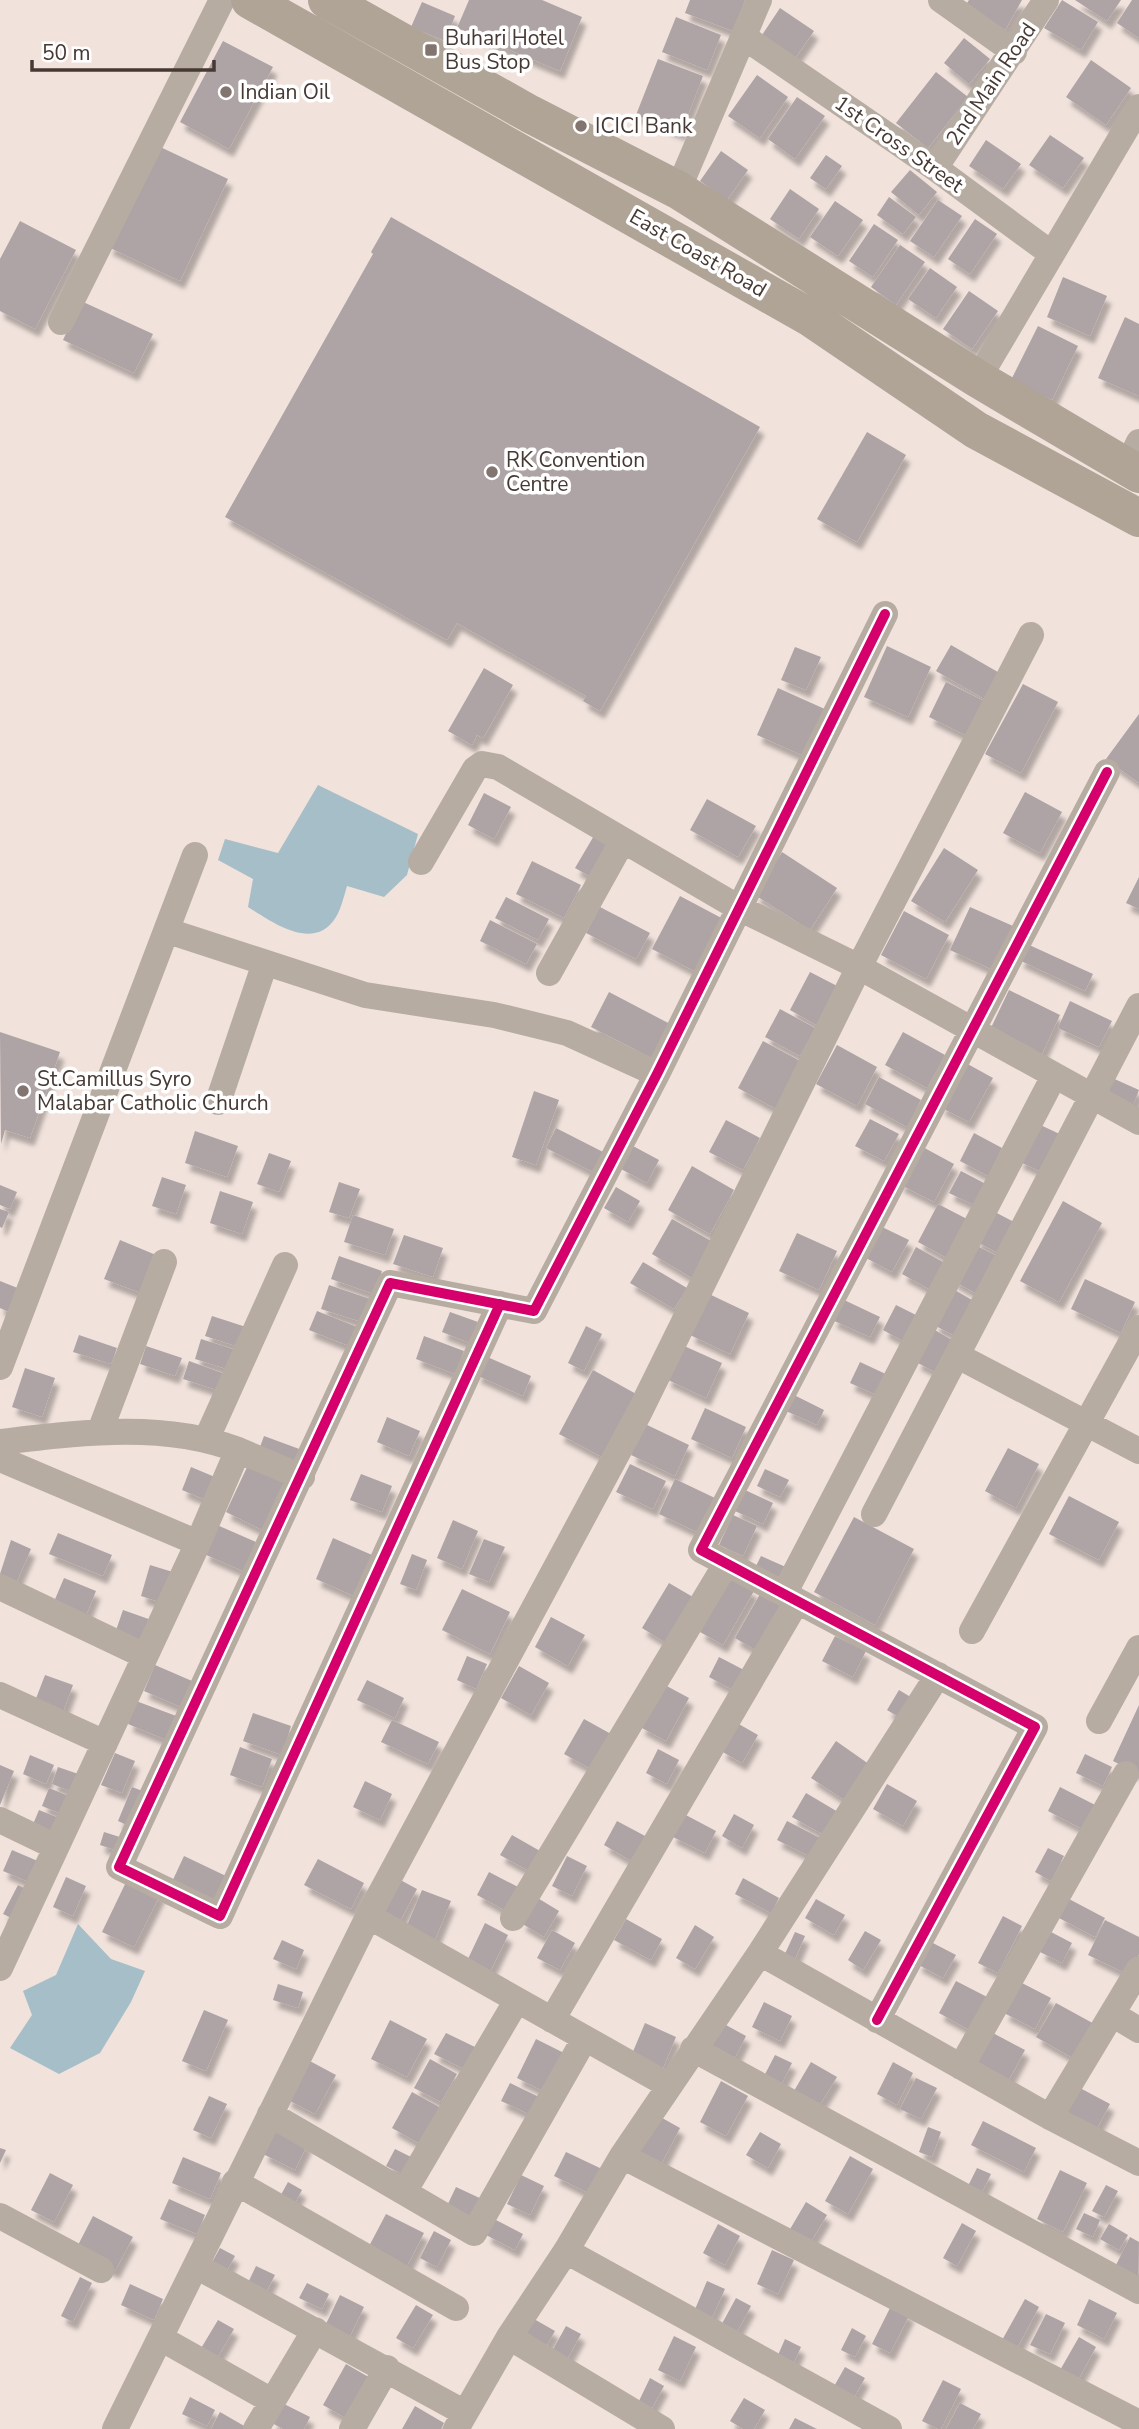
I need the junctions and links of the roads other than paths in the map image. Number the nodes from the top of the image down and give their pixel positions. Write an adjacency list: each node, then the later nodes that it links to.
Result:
1 (222, 0): 13 (street)
2 (250, 0): 16 (main road, East Coast Road)
3 (327, 0): 11 (main road, East Coast Road)
4 (759, 0): 7 (street)
5 (941, 0): 8 (street)
6 (1046, 0): 8 (street, 2nd Main Road)
7 (744, 37): 10 (street, 1st Cross Street); 11 (street)
8 (1014, 52): 10 (street, 2nd Main Road)
9 (1139, 107): 12 (street)
10 (934, 168): 12 (street, 1st Cross Street)
11 (678, 190): 14 (main road, East Coast Road)
12 (1052, 254): 14 (street)
13 (61, 321)
14 (978, 379): 15 (main road, East Coast Road)
15 (1135, 461)
16 (1139, 518)
17 (885, 614): 23 (street)
18 (1031, 635): 26 (street)
19 (1107, 772): 29 (street)
20 (623, 840): 22 (street); 23 (street); 27 (street)
21 (195, 855): 24 (street)
22 (421, 862)
23 (739, 908): 26 (street); 30 (street)
24 (168, 931): 25 (street); 40 (street)
25 (265, 962): 30 (street); 33 (street)
26 (859, 967): 29 (street); 64 (street)
27 (549, 973)
28 (1139, 1006): 32 (street)
29 (972, 1030): 31 (street); 51 (street)
30 (657, 1074): 37 (street)
31 (1054, 1076): 32 (street); 53 (street)
32 (1092, 1097): 34 (street); 39 (street)
33 (218, 1102)
34 (1139, 1122)
35 (164, 1262): 42 (street)
36 (285, 1265): 43 (street)
37 (500, 1304): 48 (street); 48 (street)
38 (1139, 1328): 41 (street)
39 (958, 1356): 41 (street); 49 (street)
40 (0, 1367)
41 (1086, 1424): 46 (street); 54 (street)
42 (100, 1431): 43 (street); 44 (street)
43 (207, 1438): 45 (street)
44 (0, 1443)
45 (238, 1450): 48 (street); 50 (street)
46 (1139, 1451)
47 (0, 1459): 50 (street)
48 (302, 1477)
49 (874, 1514)
50 (198, 1543): 56 (street)
51 (726, 1564): 53 (street); 65 (street)
52 (0, 1587): 56 (street)
53 (791, 1598): 57 (street); 72 (street)
54 (972, 1631)
55 (1139, 1648): 59 (street)
56 (145, 1656): 60 (street)
57 (938, 1675): 67 (street); 73 (street)
58 (0, 1696): 60 (street)
59 (1099, 1721)
60 (104, 1744): 63 (street)
61 (1126, 1774): 77 (street)
62 (0, 1820): 63 (street)
63 (56, 1847): 66 (street)
64 (370, 1917): 70 (street); 79 (street)
65 (513, 1918)
66 (9, 1923): 68 (street)
67 (760, 1953): 73 (street); 76 (street)
68 (0, 1968)
69 (1139, 1969): 71 (street)
70 (517, 2000): 72 (street); 84 (street)
71 (1112, 2014): 74 (street); 80 (street)
72 (552, 2020): 75 (street)
73 (877, 2020): 77 (street)
74 (1139, 2030)
75 (584, 2038): 78 (street); 84 (street)
76 (693, 2049): 78 (street); 89 (street)
77 (961, 2067): 80 (street)
78 (668, 2085): 81 (street)
79 (270, 2114): 83 (street); 84 (street)
80 (1050, 2117): 82 (street)
81 (622, 2156): 86 (street); 97 (street)
82 (1139, 2163)
83 (235, 2182): 87 (street); 90 (street)
84 (404, 2192)
85 (0, 2216): 88 (street)
86 (566, 2251): 92 (street); 102 (street)
87 (196, 2266): 91 (street); 93 (street)
88 (101, 2270)
89 (1139, 2291)
90 (456, 2308)
91 (315, 2330): 94 (street); 95 (street)
92 (509, 2337): 96 (street); 101 (street)
93 (162, 2339): 95 (street); 98 (street)
94 (387, 2368): 96 (street); 100 (street)
95 (272, 2401): 99 (street)
96 (461, 2421)
97 (1139, 2423)
98 (115, 2429)
99 (256, 2429)
100 (352, 2429)
101 (663, 2429)
102 (889, 2429)

